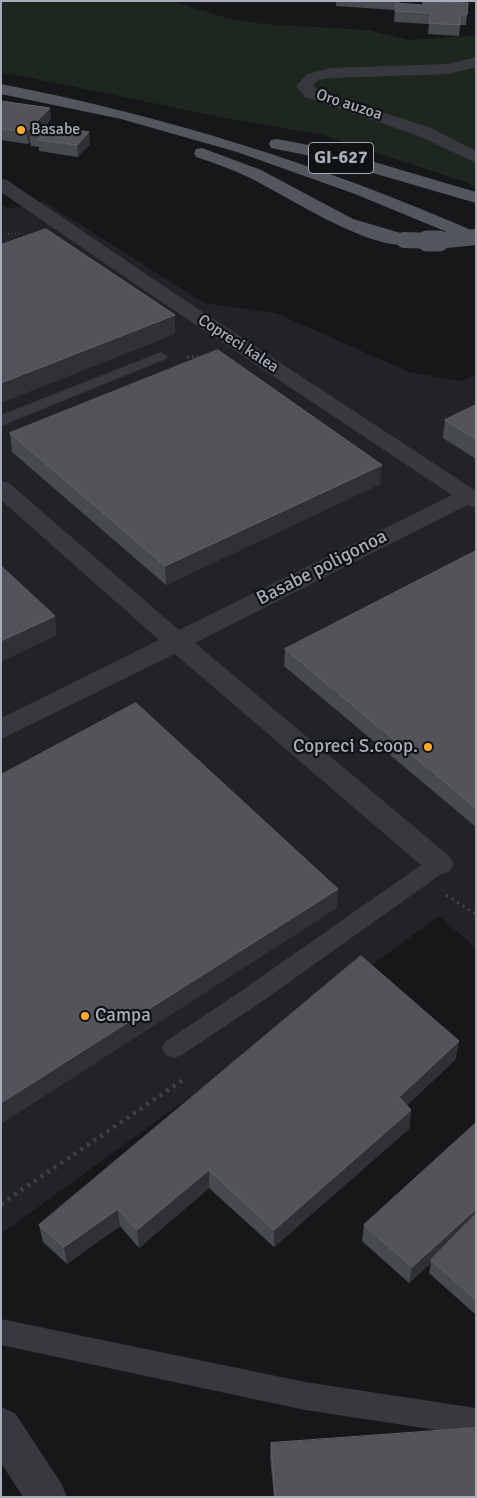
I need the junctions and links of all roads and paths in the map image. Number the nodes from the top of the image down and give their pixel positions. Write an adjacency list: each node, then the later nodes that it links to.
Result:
1 (476, 62): 6 (street, Oro auzoa)
2 (1, 89): 5 (main road, GI-627)
3 (1, 102): 4 (main road, GI-627)
4 (151, 134): 8 (main road, GI-627); 10 (main road, GI-627, bridge)
5 (202, 135): 8 (main road, GI-627); 9 (main road, GI-627)
6 (476, 158)
7 (1, 184): 15 (street, Copreci kalea)
8 (350, 185): 10 (main road, GI-627)
9 (476, 198)
10 (476, 238)
11 (161, 356): 12 (path); 13 (lane)
12 (205, 357)
13 (1, 421)
14 (1, 488): 16 (street)
15 (472, 498): 16 (street, Basabe poligonoa)
16 (176, 641): 17 (street, Basabe poligonoa); 18 (street)
17 (1, 730)
18 (439, 864): 19 (lane)
19 (174, 1048): 20 (path)
20 (1, 1204)
21 (1, 1332): 22 (lane)
22 (476, 1422)
23 (1, 1427): 24 (street)
24 (47, 1497)

